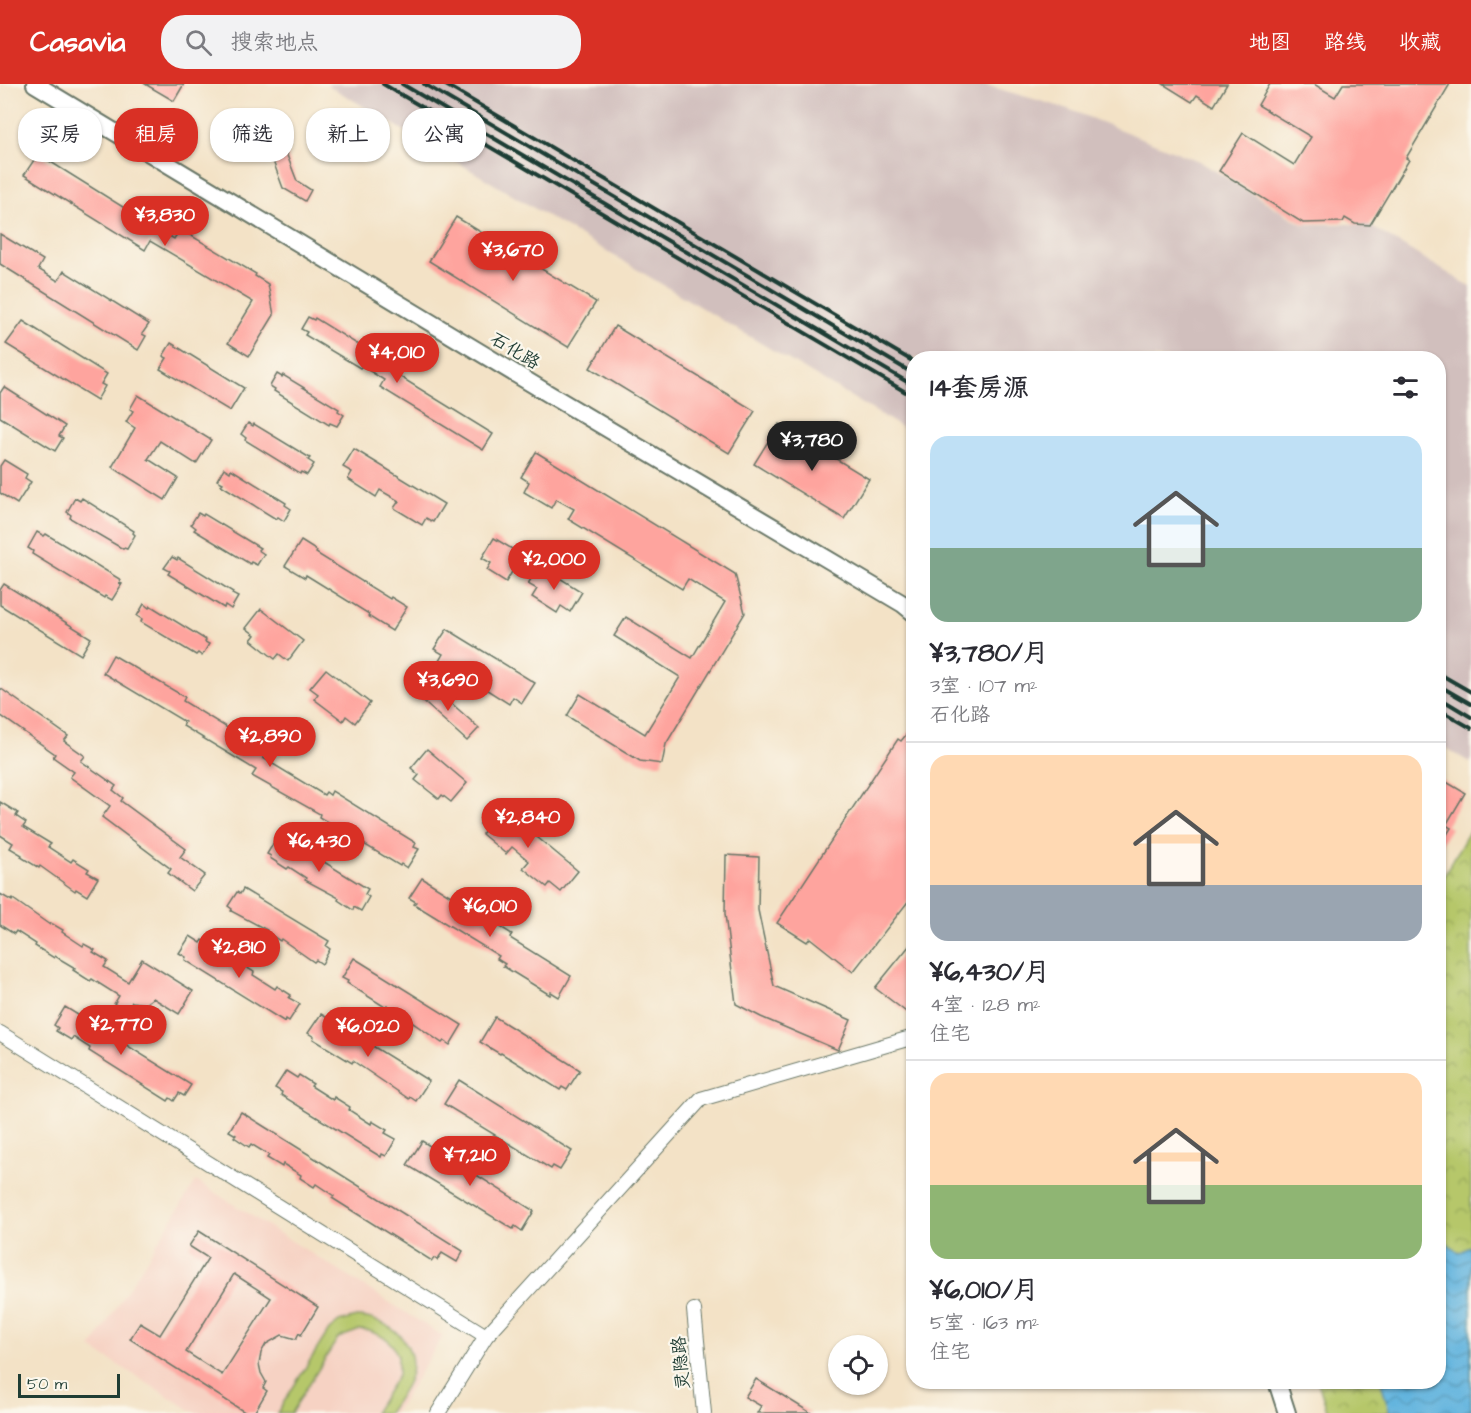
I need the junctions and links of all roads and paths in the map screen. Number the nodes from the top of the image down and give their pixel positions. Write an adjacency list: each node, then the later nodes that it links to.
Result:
1 (34, 84): 2 (street, 石化路)
2 (906, 608)
3 (0, 1033): 6 (street)
4 (906, 1039): 6 (street)
5 (694, 1310): 9 (street, 灵隐路)
6 (486, 1336): 8 (street)
7 (1279, 1389): 10 (street)
8 (438, 1413)
9 (704, 1413)
10 (1287, 1413)

